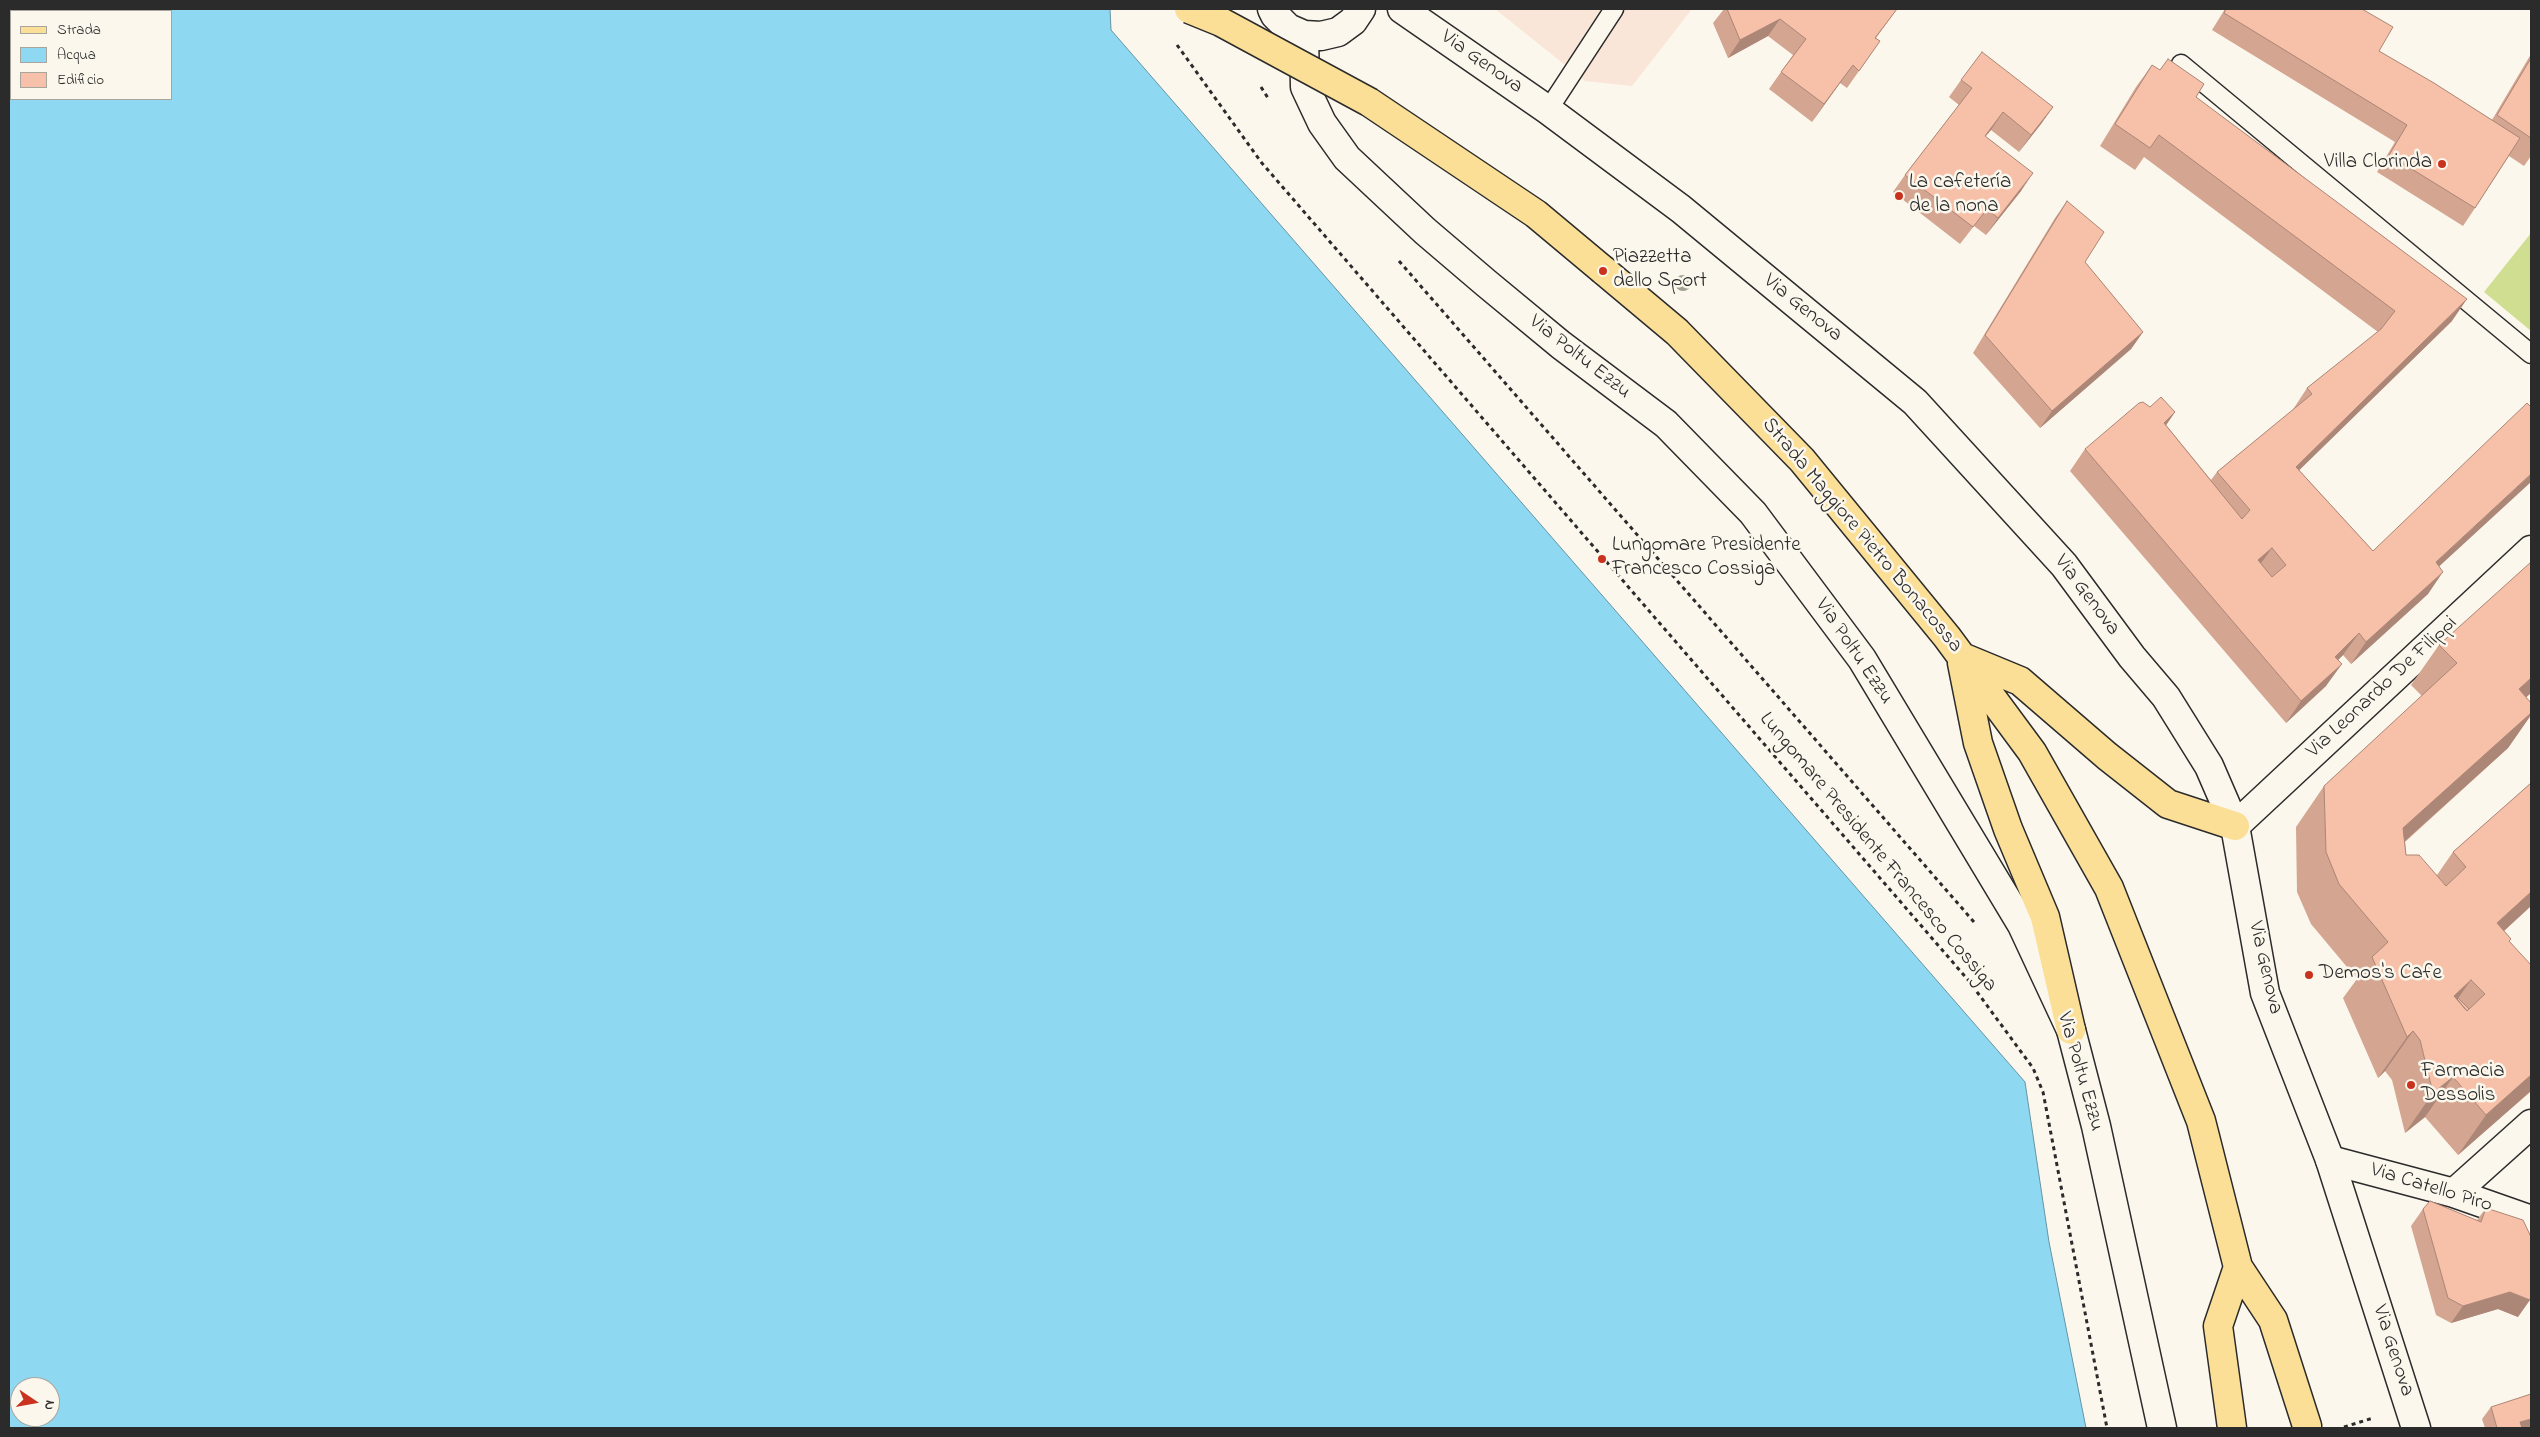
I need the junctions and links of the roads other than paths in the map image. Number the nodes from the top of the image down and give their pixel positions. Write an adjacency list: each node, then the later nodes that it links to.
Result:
1 (1189, 9): 11 (main road, Strada Maggiore Pietro Bonacossa, bridge)
2 (1272, 9): 6 (street)
3 (1362, 9): 6 (street)
4 (1402, 9): 8 (street, Via Genova)
5 (1614, 9): 8 (lane)
6 (1304, 35): 13 (street, Via Poltu Ezzu)
7 (2181, 64): 9 (lane)
8 (1548, 110): 12 (street, Via Genova)
9 (2531, 354)
10 (2531, 550): 12 (street, Via Leonardo De Filippi)
11 (1961, 656): 12 (main road); 13 (main road); 18 (main road, Strada Maggiore Pietro Bonacossa)
12 (2235, 826): 15 (street, Via Genova)
13 (2071, 1030): 20 (street, Via Poltu Ezzu)
14 (2531, 1124): 16 (street)
15 (2330, 1160): 16 (street, Via Catello Piro); 22 (street, Via Genova)
16 (2454, 1193): 17 (street, Via Catello Piro)
17 (2531, 1220)
18 (2238, 1267): 19 (main road, Strada Maggiore Pietro Bonacossa); 21 (main road)
19 (2307, 1426)
20 (2162, 1428)
21 (2232, 1428)
22 (2416, 1428)

